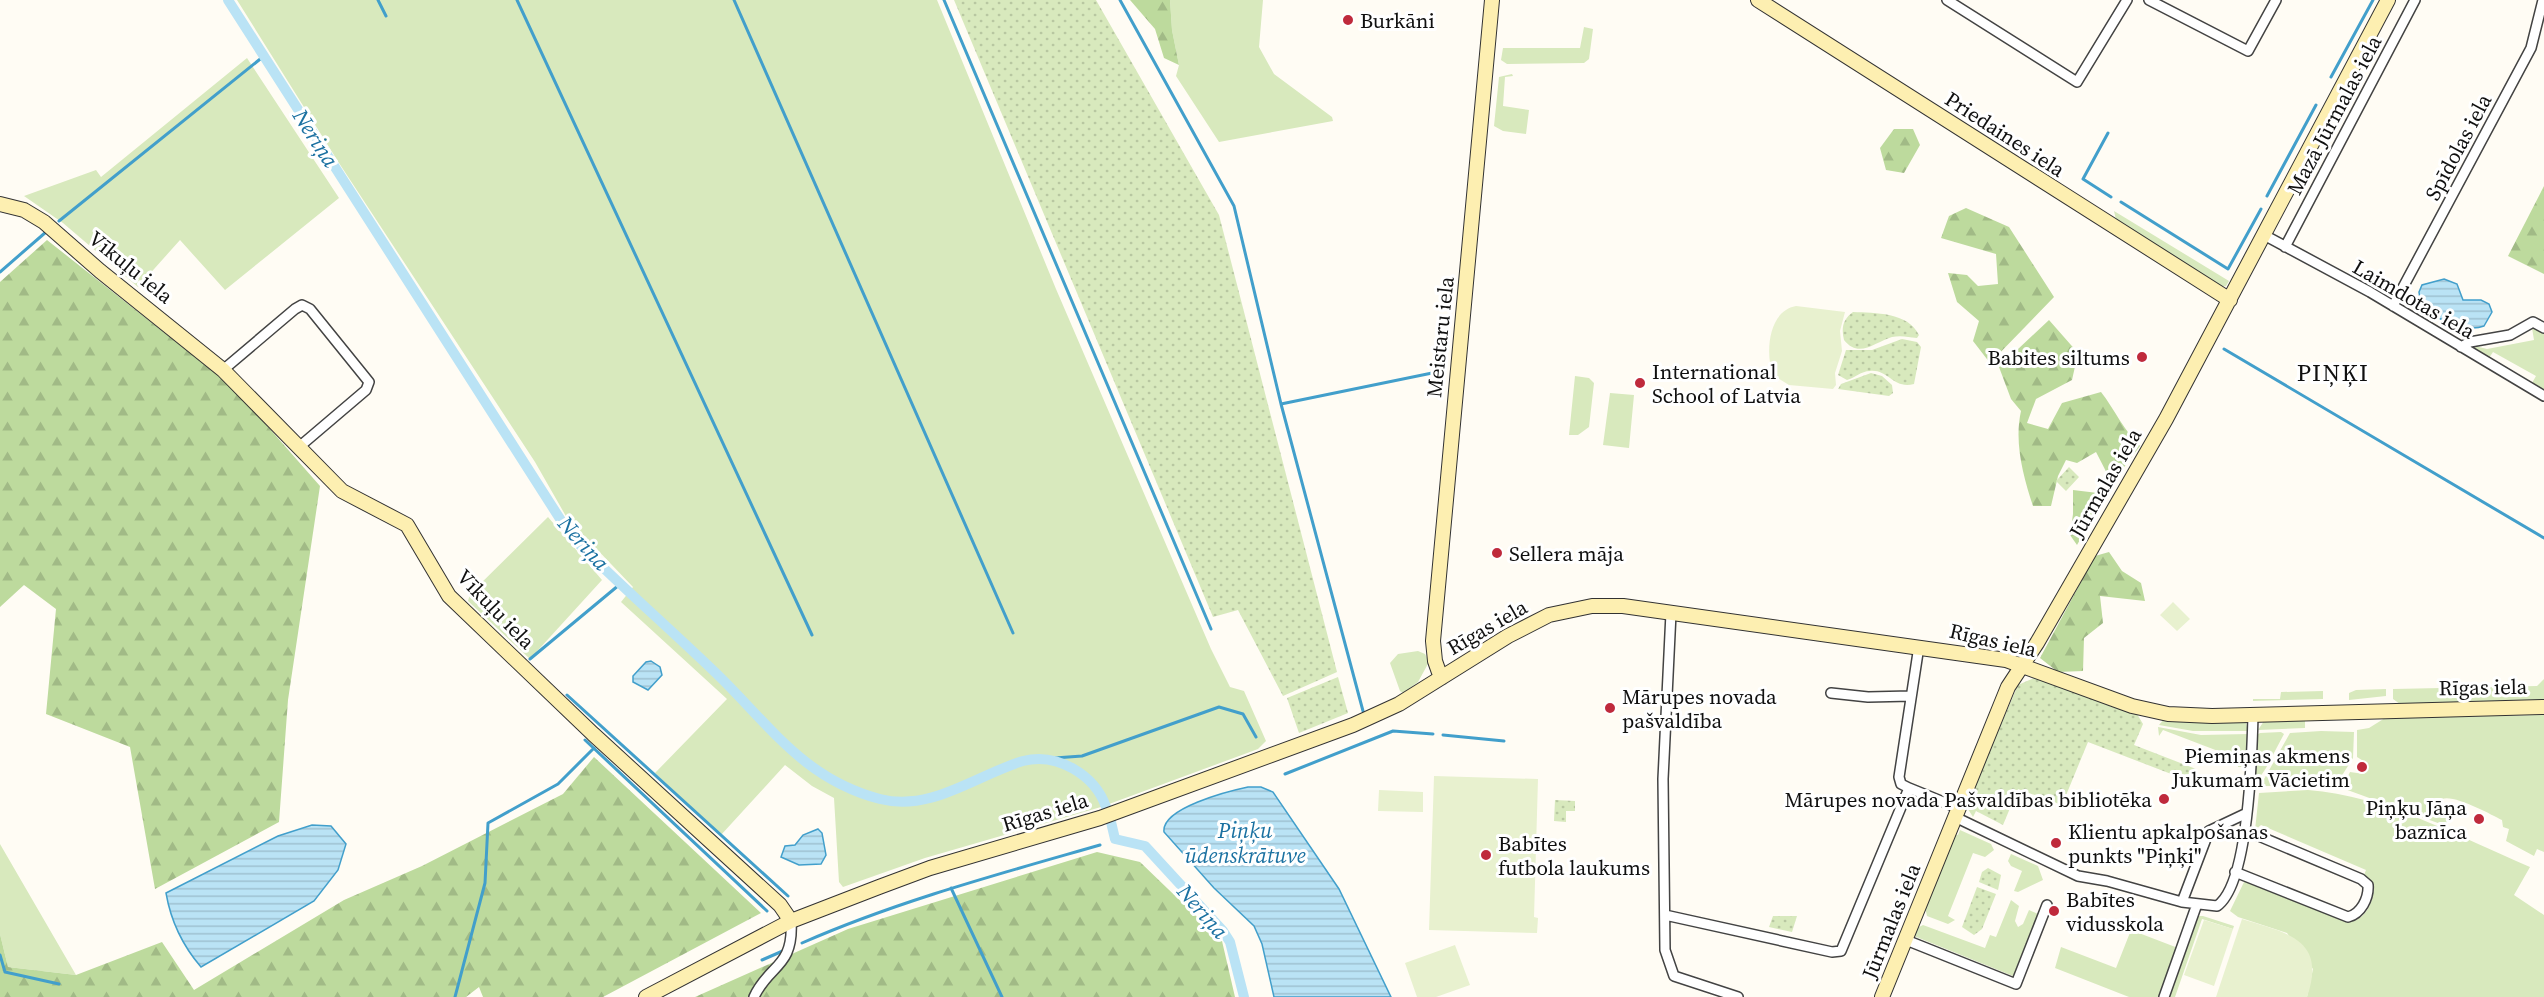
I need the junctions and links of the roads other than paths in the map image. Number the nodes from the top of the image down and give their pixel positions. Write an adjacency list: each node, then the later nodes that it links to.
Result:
1 (1492, 0): 23 (main road, Meistaru iela)
2 (1758, 0): 13 (main road, Priedaines iela)
3 (1947, 0): 4 (street)
4 (2127, 0)
5 (2149, 0): 6 (street)
6 (2276, 0)
7 (2388, 0): 11 (main road, Jūrmalas iela)
8 (2415, 0): 12 (street, Mazā Jūrmalas iela)
9 (2543, 0): 14 (street, Spīdolas iela)
10 (0, 204): 17 (main road, Vīkuļu iela)
11 (2264, 235): 12 (street, Laimdotas iela); 13 (main road, Jūrmalas iela)
12 (2285, 247): 14 (street, Laimdotas iela)
13 (2230, 300): 22 (main road, Jūrmalas iela)
14 (2393, 306): 16 (street, Laimdotas iela)
15 (2544, 328): 16 (street)
16 (2461, 347): 18 (street, Laimdotas iela)
17 (223, 370): 19 (main road, Vīkuļu iela); 19 (street)
18 (2544, 396)
19 (299, 447): 37 (main road, Vīkuļu iela)
20 (1671, 613): 21 (main road, Rīgas iela); 23 (main road, Rīgas iela); 36 (street)
21 (1919, 646): 22 (main road, Rīgas iela); 25 (street)
22 (2022, 665): 27 (main road, Rīgas iela); 29 (main road, Jūrmalas iela)
23 (1441, 678): 37 (main road, Rīgas iela)
24 (1831, 693): 25 (street)
25 (1911, 696): 28 (street)
26 (2544, 707): 27 (main road, Rīgas iela)
27 (2253, 715): 30 (street)
28 (1909, 788): 29 (street); 36 (street)
29 (1957, 812): 33 (street); 38 (main road, Jūrmalas iela)
30 (2247, 813): 31 (street); 33 (street)
31 (2247, 831): 32 (street); 32 (street)
32 (2235, 872): 34 (street)
33 (2182, 902): 34 (street)
34 (2197, 904): 43 (street)
35 (2047, 905): 38 (street)
36 (1665, 915): 41 (street)
37 (791, 921): 39 (main road, Rīgas iela); 40 (street)
38 (1906, 940): 42 (main road, Jūrmalas iela)
39 (646, 997)
40 (754, 997)
41 (1738, 997)
42 (1882, 997)
43 (2164, 997)

